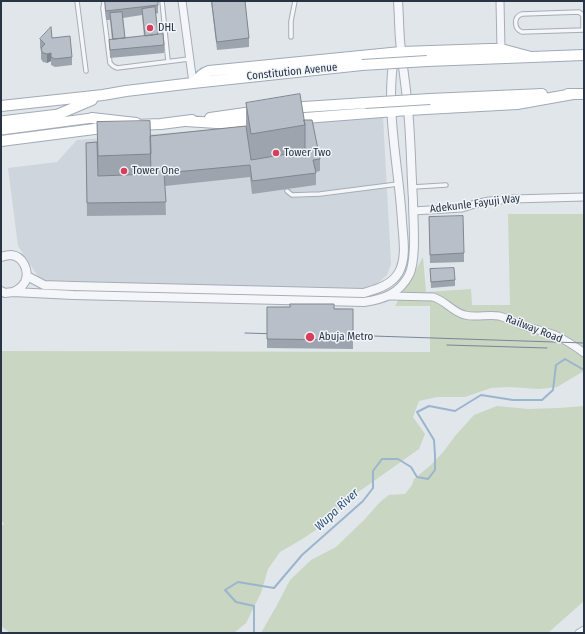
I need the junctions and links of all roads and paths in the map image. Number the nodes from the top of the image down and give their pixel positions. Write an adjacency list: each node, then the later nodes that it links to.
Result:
1 (77, 1): 16 (lane)
2 (107, 1): 15 (lane)
3 (162, 1): 15 (lane)
4 (182, 1): 14 (street)
5 (295, 1): 9 (lane)
6 (398, 1): 11 (street)
7 (500, 1): 10 (street)
8 (583, 30): 8 (lane)
9 (291, 37)
10 (500, 49): 11 (main road); 13 (main road)
11 (398, 53): 17 (main road); 22 (street); 23 (street)
12 (584, 55): 13 (main road, Constitution Avenue)
13 (531, 57): 17 (main road, Constitution Avenue, bridge)
14 (190, 59): 15 (lane); 17 (street)
15 (168, 61)
16 (86, 71)
17 (194, 82): 20 (main road, Constitution Avenue)
18 (573, 94): 19 (main road); 22 (main road); 27 (main road, bridge)
19 (584, 94)
20 (103, 95): 21 (main road, Constitution Avenue); 24 (main road)
21 (1, 106)
22 (408, 110): 23 (main road); 34 (street)
23 (391, 112): 27 (main road); 32 (street)
24 (59, 114): 28 (main road)
25 (92, 118): 28 (main road); 29 (main road)
26 (1, 121): 28 (main road)
27 (186, 121): 29 (main road)
28 (12, 124): 30 (main road)
29 (147, 125): 31 (main road)
30 (1, 130)
31 (1, 141)
32 (398, 184): 35 (lane); 39 (street)
33 (446, 185): 34 (lane)
34 (412, 188): 37 (street)
35 (287, 191)
36 (584, 197): 37 (street, Adekunle Fayuji Way)
37 (413, 211): 42 (street)
38 (1, 256): 39 (street)
39 (27, 276): 41 (street)
40 (1, 292): 41 (street)
41 (13, 292): 42 (street)
42 (390, 296): 43 (street, Railway Road)
43 (584, 353)

